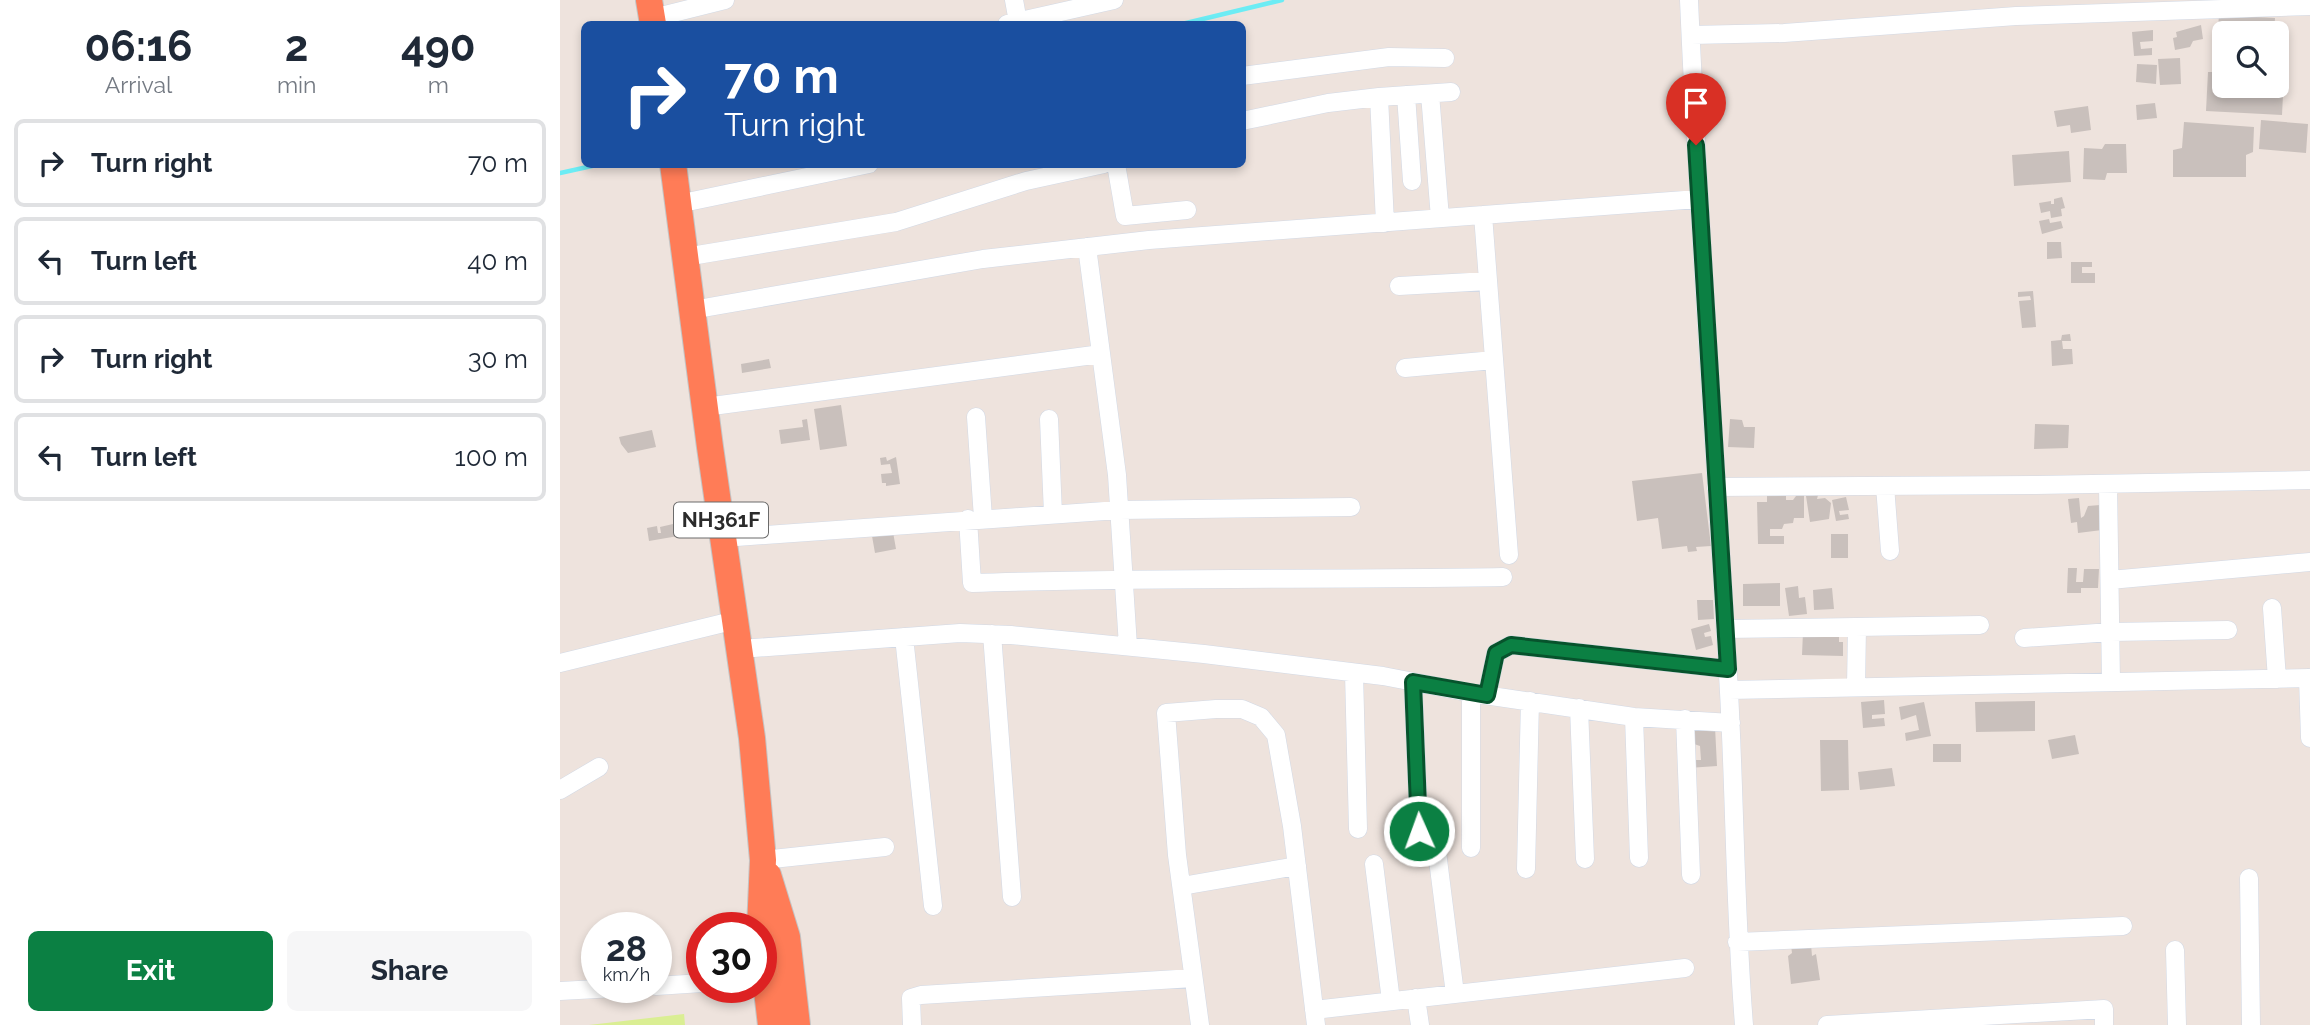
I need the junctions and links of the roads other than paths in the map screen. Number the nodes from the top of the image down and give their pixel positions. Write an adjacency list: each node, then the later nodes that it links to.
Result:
1 (725, 0): 6 (street)
2 (1014, 0): 7 (street)
3 (1689, 0): 9 (street)
4 (1101, 1): 8 (street)
5 (2310, 6): 9 (street)
6 (652, 14)
7 (1013, 21)
8 (1021, 21)
9 (1691, 35): 22 (street)
10 (1445, 58): 11 (street)
11 (1246, 75)
12 (1451, 92): 13 (street)
13 (1430, 94): 14 (street); 25 (street)
14 (1406, 95): 15 (street); 20 (street)
15 (1379, 97): 16 (street); 26 (street)
16 (1246, 120)
17 (828, 168): 21 (street)
18 (1086, 168): 28 (street)
19 (1117, 168): 23 (street)
20 (1412, 181)
21 (675, 183): 28 (highway, NH361F)
22 (1698, 199): 24 (street); 41 (street)
23 (1186, 210)
24 (1483, 215): 25 (street); 29 (street)
25 (1440, 218): 26 (street)
26 (1385, 222): 27 (street)
27 (1087, 247): 31 (street); 32 (street)
28 (685, 257): 31 (highway, NH361F)
29 (1488, 281): 30 (street); 33 (street)
30 (1399, 286)
31 (692, 310): 35 (highway, NH361F)
32 (1101, 354): 35 (street); 43 (street)
33 (1494, 360): 34 (street); 48 (street)
34 (1405, 368)
35 (705, 407): 46 (highway, NH361F)
36 (976, 417): 45 (street)
37 (1049, 419): 44 (street)
38 (2310, 480): 39 (street)
39 (2108, 484): 40 (street); 52 (street)
40 (1885, 486): 41 (street); 47 (street)
41 (1716, 487): 57 (street)
42 (1351, 507): 43 (street)
43 (1119, 510): 44 (street); 51 (street)
44 (1053, 514): 45 (street)
45 (976, 519): 46 (street); 51 (street)
46 (723, 538): 54 (highway, NH361F)
47 (1890, 551)
48 (1509, 555)
49 (2310, 562): 52 (street)
50 (1503, 577): 51 (street)
51 (1123, 578): 63 (street)
52 (2110, 580): 59 (street)
53 (2273, 608): 69 (street)
54 (736, 620): 64 (highway, NH361F); 65 (street)
55 (1980, 625): 56 (street)
56 (1857, 627): 57 (street); 72 (street)
57 (1725, 629): 66 (street)
58 (2228, 630): 59 (street)
59 (2111, 632): 62 (street); 71 (street)
60 (992, 634): 61 (street); 63 (street); 97 (street)
61 (904, 637): 64 (street); 98 (street)
62 (2024, 638)
63 (1128, 646): 67 (street)
64 (740, 649): 90 (highway, NH361F)
65 (560, 663)
66 (1728, 669): 73 (street); 74 (street)
67 (1354, 673): 70 (street); 83 (street)
68 (2309, 678): 69 (street); 80 (street)
69 (2277, 679): 71 (street)
70 (1413, 682): 74 (street); 84 (street)
71 (2111, 682): 72 (street)
72 (1856, 687): 73 (street)
73 (1729, 690): 79 (street)
74 (1479, 694): 75 (street); 87 (street)
75 (1530, 701): 76 (street); 93 (street)
76 (1579, 708): 77 (street); 89 (street)
77 (1634, 717): 78 (street); 88 (street)
78 (1685, 719): 79 (street); 94 (street)
79 (1731, 723): 101 (street)
80 (2310, 738)
81 (599, 767): 82 (street)
82 (560, 790)
83 (1358, 829)
84 (1419, 831)
85 (1436, 844): 107 (street)
86 (885, 847): 90 (street)
87 (1471, 848)
88 (1639, 858)
89 (1585, 859)
90 (763, 860): 99 (highway, NH361F); 113 (highway, NH361F)
91 (1374, 863): 109 (street)
92 (1297, 866): 96 (street); 96 (street); 111 (street)
93 (1527, 869)
94 (1692, 875)
95 (2249, 878): 121 (street)
96 (1182, 886): 104 (street)
97 (1012, 897)
98 (933, 906)
99 (761, 912)
100 (2123, 926): 101 (street)
101 (1737, 942): 117 (street)
102 (2175, 950): 120 (street)
103 (1685, 968): 107 (street)
104 (1194, 978): 114 (street); 115 (street)
105 (581, 990): 106 (street)
106 (560, 991)
107 (1455, 994): 108 (street)
108 (1416, 998): 109 (street); 116 (street)
109 (1391, 1001): 111 (street)
110 (768, 1003): 112 (highway)
111 (1315, 1017)
112 (771, 1025)
113 (797, 1025)
114 (912, 1025)
115 (1200, 1025)
116 (1420, 1025)
117 (1744, 1025)
118 (1827, 1025): 119 (street)
119 (2104, 1025)
120 (2177, 1025)
121 (2251, 1025)

